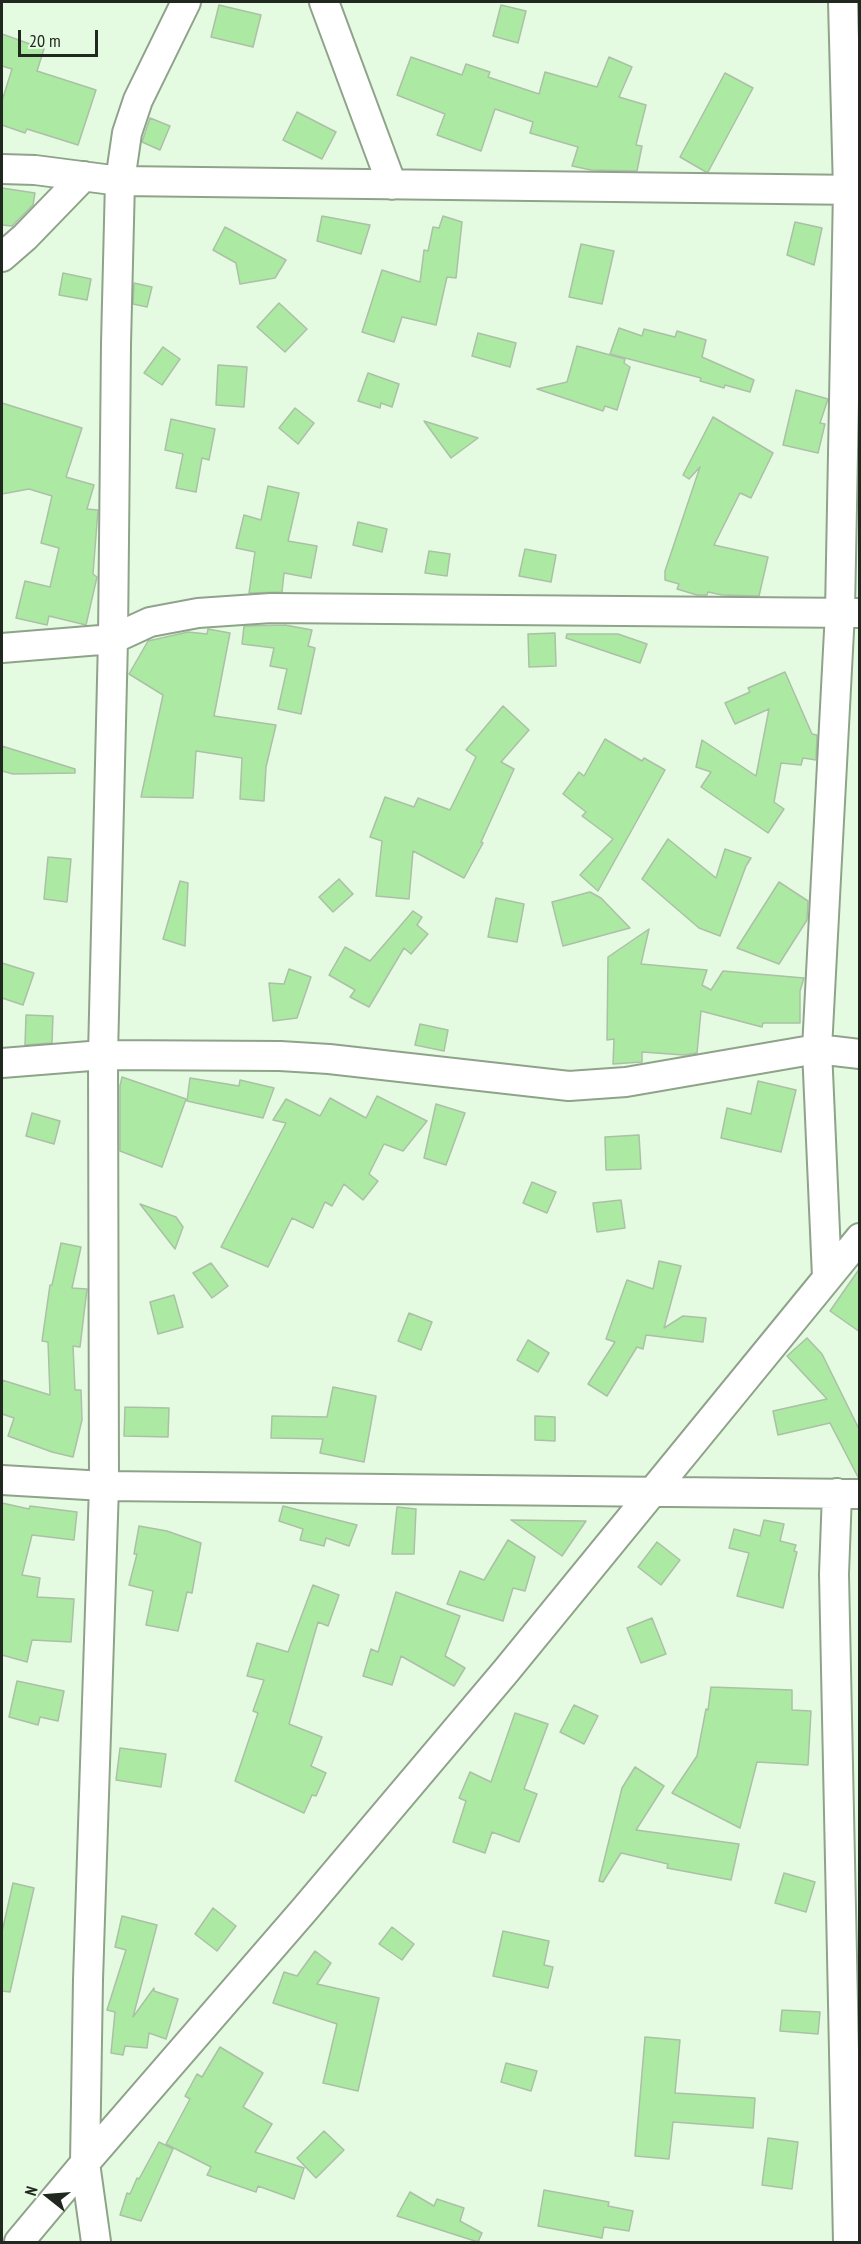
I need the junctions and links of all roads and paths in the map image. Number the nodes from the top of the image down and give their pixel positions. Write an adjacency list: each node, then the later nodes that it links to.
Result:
1 (186, 2): 6 (street)
2 (324, 2): 7 (street)
3 (843, 2): 8 (street)
4 (2, 169): 5 (street)
5 (84, 176): 6 (street); 9 (street)
6 (120, 181): 7 (street); 11 (street)
7 (392, 184): 8 (street)
8 (854, 190): 10 (street)
9 (2, 257)
10 (850, 613): 11 (street); 13 (street)
11 (113, 639): 12 (street); 15 (street)
12 (2, 648)
13 (817, 1048): 14 (street); 15 (street); 18 (street)
14 (860, 1054)
15 (103, 1055): 16 (street); 20 (street)
16 (2, 1063)
17 (860, 1238): 18 (street)
18 (827, 1277): 21 (street)
19 (2, 1479): 20 (street)
20 (104, 1486): 21 (street); 23 (street)
21 (653, 1493): 22 (street); 23 (street)
22 (848, 1493): 26 (street)
23 (85, 2163): 24 (street); 25 (street)
24 (19, 2242)
25 (96, 2242)
26 (848, 2242)

